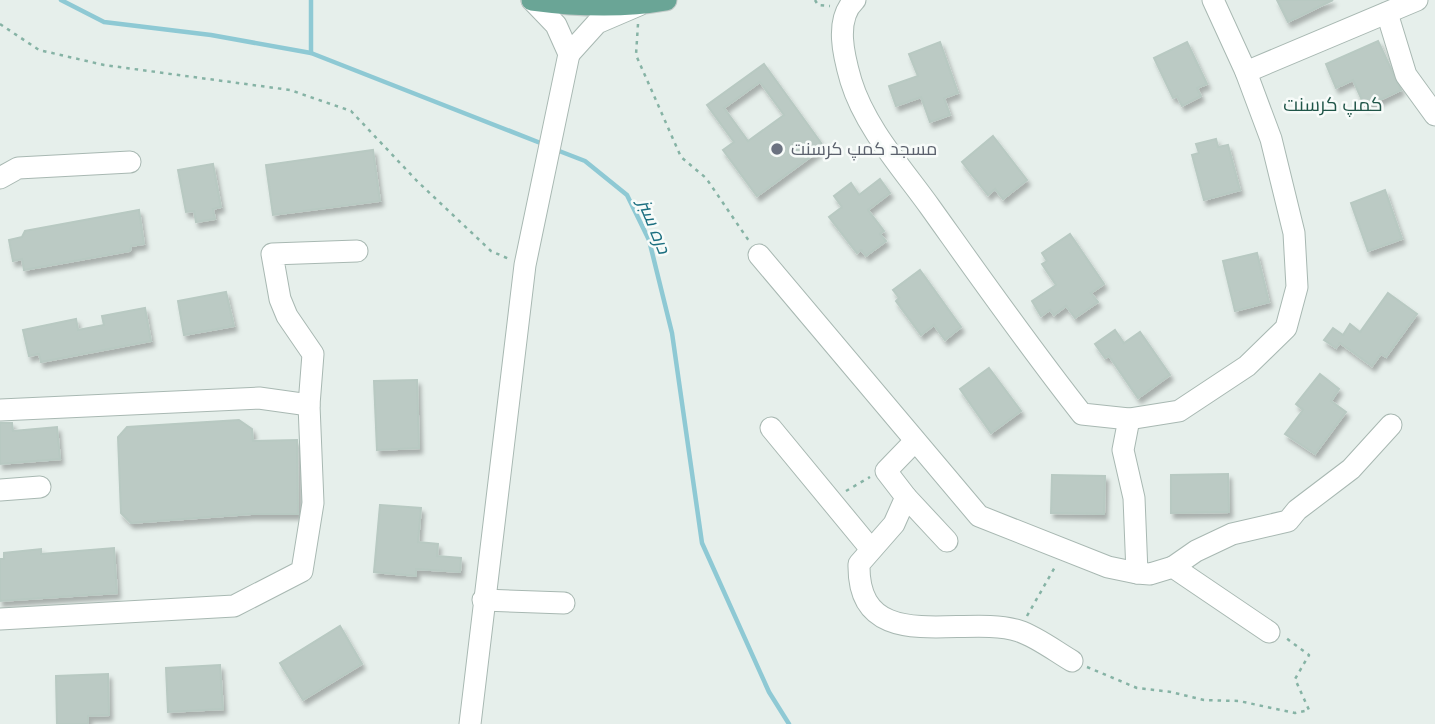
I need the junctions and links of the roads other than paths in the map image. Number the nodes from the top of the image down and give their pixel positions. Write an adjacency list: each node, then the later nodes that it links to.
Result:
1 (532, 0): 6 (main road); 8 (street)
2 (666, 0): 6 (main road)
3 (855, 0): 17 (street)
4 (1213, 0): 9 (street)
5 (1417, 0): 7 (street)
6 (639, 5): 8 (street)
7 (1387, 13): 9 (street); 10 (street)
8 (569, 54): 28 (street)
9 (1246, 72): 17 (street)
10 (1435, 115)
11 (130, 162): 12 (street)
12 (0, 178)
13 (357, 251): 15 (street)
14 (759, 255): 20 (street)
15 (309, 405): 16 (street); 30 (street)
16 (0, 410)
17 (1129, 419): 27 (street)
18 (1391, 425): 26 (street)
19 (771, 428): 25 (street)
20 (915, 441): 23 (street); 27 (street)
21 (40, 487): 22 (street)
22 (0, 489)
23 (906, 497): 24 (street); 25 (street)
24 (947, 541)
25 (870, 548): 32 (street)
26 (1173, 568): 27 (street); 31 (street)
27 (1137, 573)
28 (483, 600): 29 (street); 33 (street)
29 (564, 603)
30 (0, 619)
31 (1269, 632)
32 (1072, 661)
33 (470, 724)

